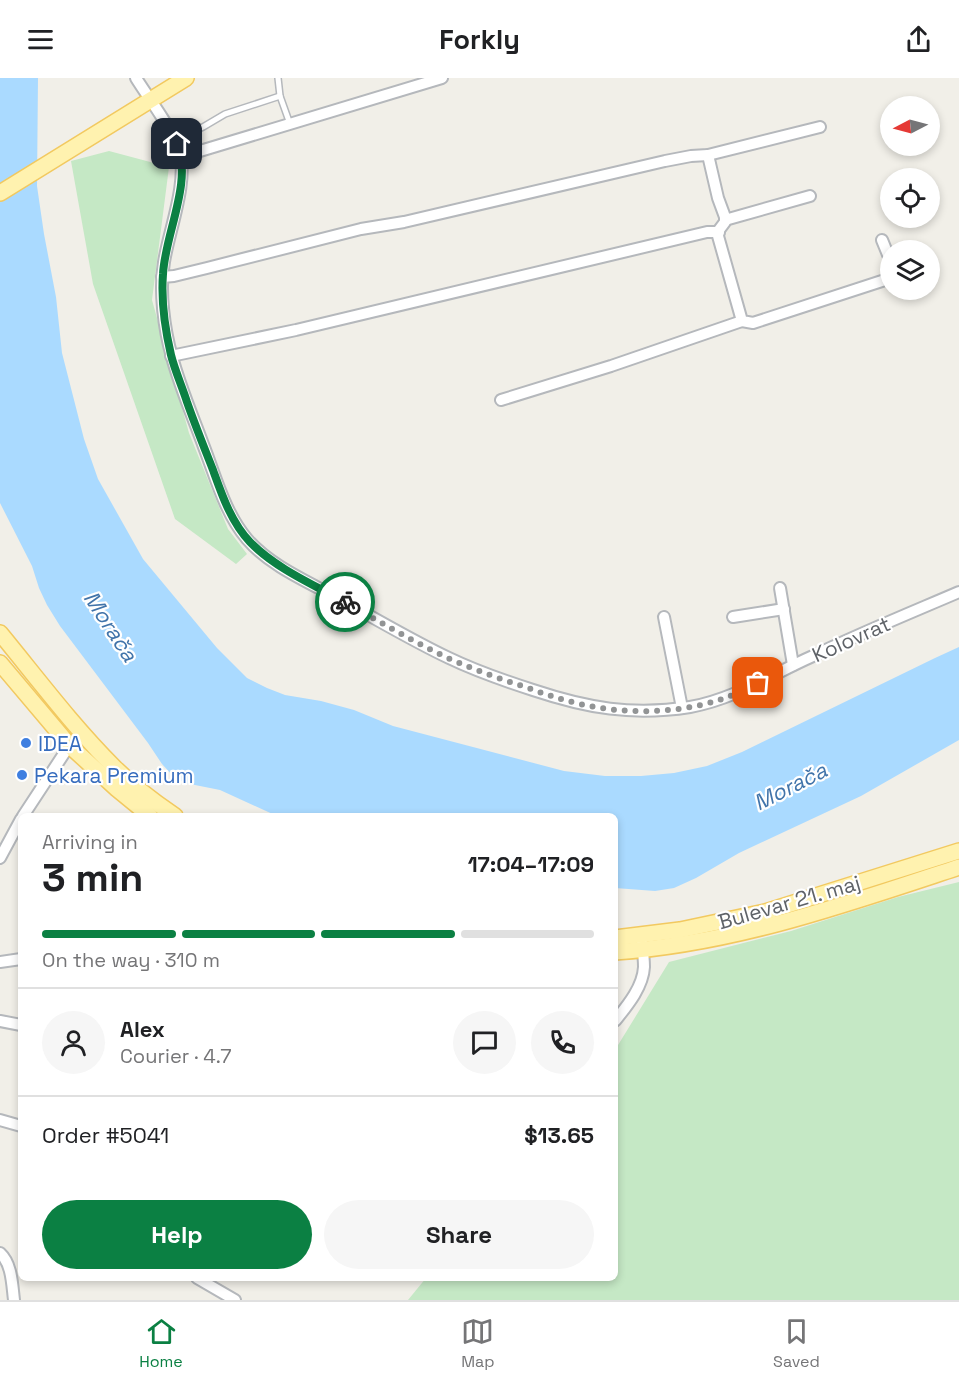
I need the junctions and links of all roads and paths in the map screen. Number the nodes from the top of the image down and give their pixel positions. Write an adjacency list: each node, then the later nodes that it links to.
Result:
1 (136, 78): 7 (street, Kolovrat)
2 (186, 78): 7 (main road)
3 (278, 78): 6 (lane)
4 (442, 78): 5 (street)
5 (420, 81): 8 (street)
6 (280, 96): 8 (lane); 10 (lane)
7 (150, 100): 10 (street, Kolovrat); 13 (main road)
8 (290, 124): 12 (street)
9 (820, 127): 11 (street)
10 (175, 140): 12 (street, Kolovrat)
11 (708, 155): 15 (street); 17 (street)
12 (180, 156): 17 (street, Kolovrat)
13 (0, 193)
14 (810, 196): 15 (street)
15 (725, 220): 16 (street)
16 (718, 232): 19 (street); 20 (street)
17 (162, 276): 20 (street, Kolovrat)
18 (880, 282): 19 (street)
19 (742, 321): 21 (street)
20 (171, 356): 30 (street, Kolovrat)
21 (501, 400)
22 (780, 588): 24 (street)
23 (959, 592): 29 (street, Kolovrat)
24 (784, 609): 26 (street); 29 (street)
25 (664, 617): 30 (street)
26 (733, 617)
27 (0, 633): 31 (main road)
28 (0, 663): 32 (main road)
29 (793, 665): 30 (street, Kolovrat)
30 (682, 708)
31 (83, 734): 32 (street); 35 (main road)
32 (70, 746): 33 (street); 34 (main road)
33 (25, 813)
34 (146, 813)
35 (170, 813)
36 (18, 824): 38 (street)
37 (959, 851): 41 (main road, Bulevar 21. maj)
38 (0, 858)
39 (959, 867): 41 (main road, Bulevar 21. maj)
40 (618, 938): 41 (main road, Bulevar 21. maj)
41 (642, 942): 42 (main road, Bulevar 21. maj); 45 (street)
42 (618, 951)
43 (18, 959): 44 (street)
44 (0, 962)
45 (618, 1017)
46 (0, 1021): 47 (street)
47 (18, 1024)
48 (0, 1120): 49 (street)
49 (18, 1125)
50 (0, 1253): 52 (street)
51 (202, 1281): 53 (street)
52 (14, 1300)
53 (235, 1300)

